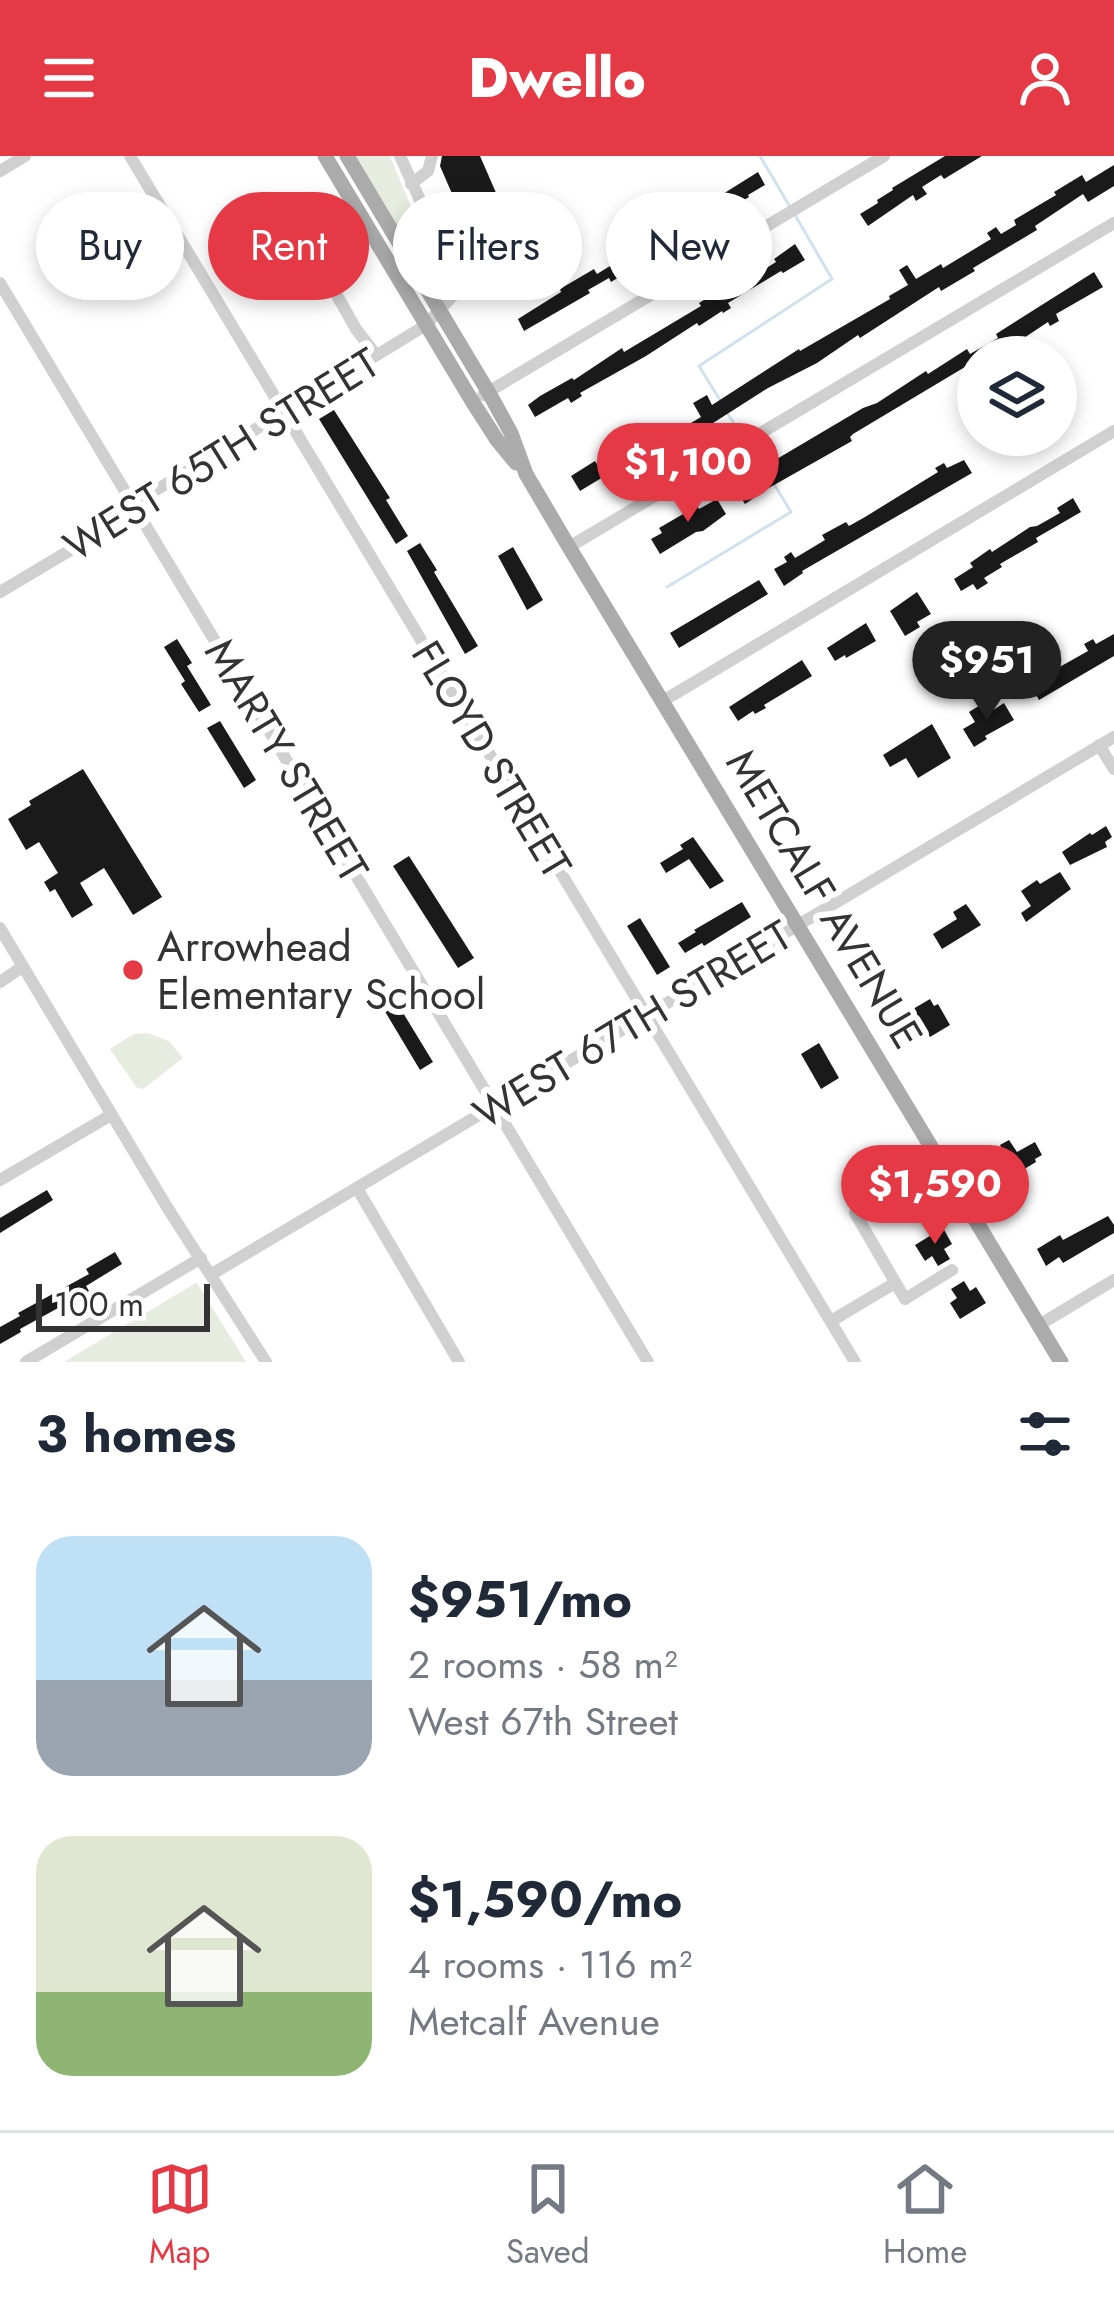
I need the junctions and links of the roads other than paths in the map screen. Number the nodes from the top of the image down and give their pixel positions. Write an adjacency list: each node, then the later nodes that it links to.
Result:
1 (25, 156): 8 (street)
2 (130, 156): 18 (street, FLOYD STREET)
3 (325, 156): 14 (main road, METCALF AVENUE)
4 (347, 156): 13 (main road, METCALF AVENUE)
5 (400, 156): 9 (street)
6 (432, 156): 9 (street)
7 (884, 156): 16 (street)
8 (0, 171)
9 (411, 184): 13 (street)
10 (1114, 223): 22 (street)
11 (0, 283): 21 (street, MARTY STREET)
12 (339, 300): 15 (street)
13 (440, 310): 14 (street, WEST 65TH STREET); 16 (main road, METCALF AVENUE)
14 (426, 325): 15 (street, WEST 65TH STREET); 17 (main road, METCALF AVENUE)
15 (376, 355): 18 (street, WEST 65TH STREET)
16 (489, 393): 17 (street); 20 (main road, METCALF AVENUE)
17 (472, 401): 20 (main road, METCALF AVENUE)
18 (284, 413): 21 (street, WEST 65TH STREET); 32 (street, FLOYD STREET)
19 (1114, 431): 24 (street)
20 (526, 474): 22 (main road, METCALF AVENUE)
21 (134, 507): 23 (street, WEST 65TH STREET); 33 (street, MARTY STREET)
22 (569, 548): 24 (main road, METCALF AVENUE)
23 (0, 592)
24 (663, 700): 28 (main road, METCALF AVENUE)
25 (1114, 737): 26 (street, WEST 67TH STREET)
26 (1100, 746): 27 (street); 28 (street, WEST 67TH STREET)
27 (1114, 770)
28 (799, 925): 32 (street, WEST 67TH STREET); 44 (main road, METCALF AVENUE)
29 (0, 928): 30 (street)
30 (22, 967): 31 (street); 34 (street)
31 (0, 982)
32 (647, 1015): 33 (street, WEST 67TH STREET); 43 (street, FLOYD STREET)
33 (495, 1106): 37 (street, WEST 67TH STREET); 48 (street, MARTY STREET)
34 (111, 1114): 35 (street); 38 (street)
35 (0, 1180)
36 (907, 1183): 42 (street)
37 (356, 1188): 40 (street, WEST 67TH STREET); 47 (street)
38 (201, 1258): 40 (street); 45 (street)
39 (952, 1270): 42 (street)
40 (212, 1274): 46 (street)
41 (1114, 1280): 44 (street)
42 (895, 1283): 43 (street)
43 (831, 1321): 49 (street, FLOYD STREET)
44 (1039, 1325): 50 (main road, METCALF AVENUE)
45 (26, 1362)
46 (266, 1362)
47 (459, 1362)
48 (648, 1362)
49 (855, 1362)
50 (1061, 1362)

